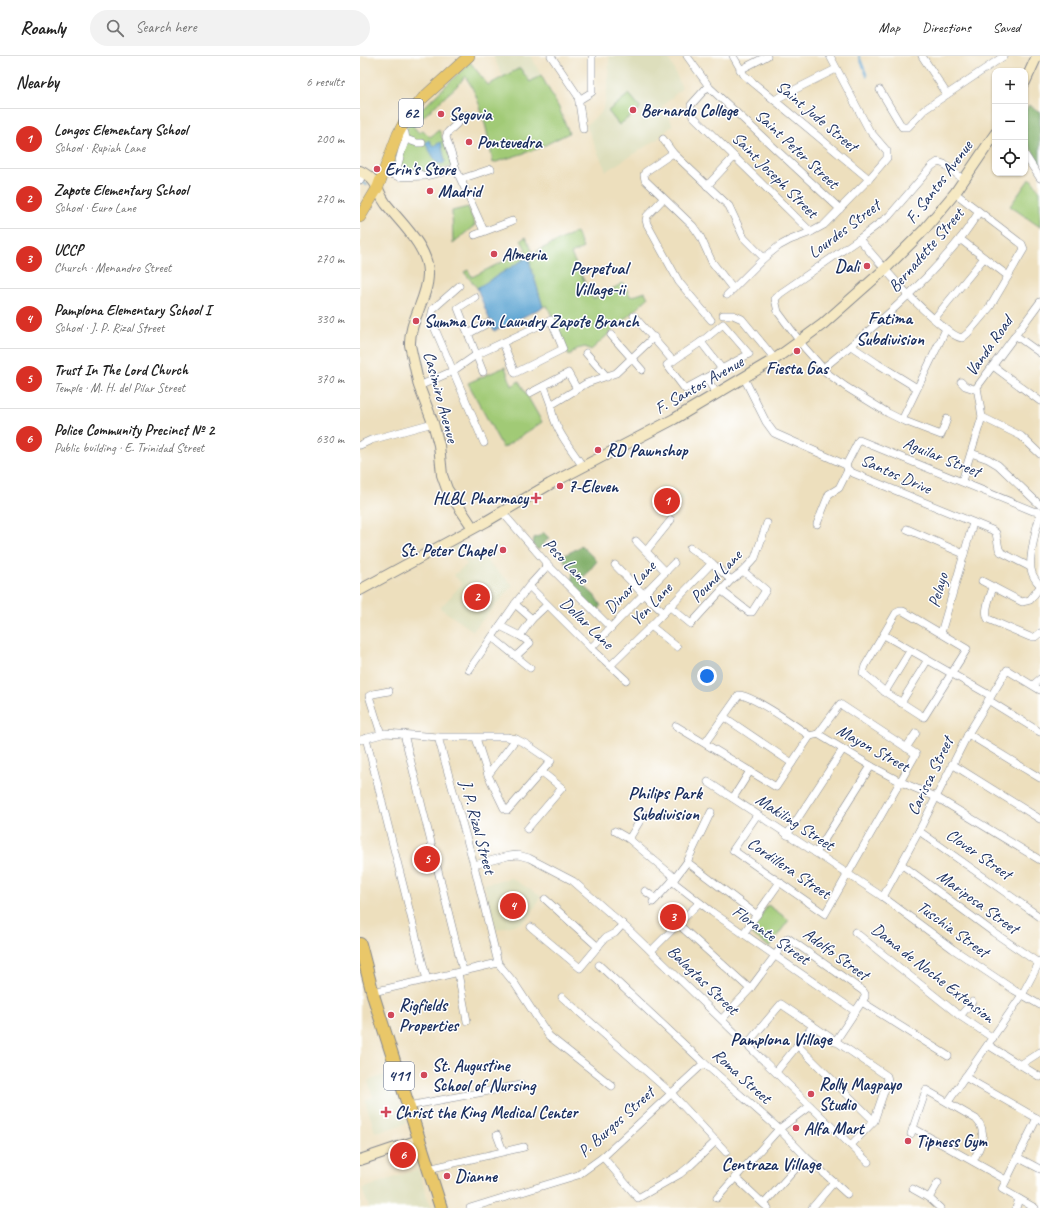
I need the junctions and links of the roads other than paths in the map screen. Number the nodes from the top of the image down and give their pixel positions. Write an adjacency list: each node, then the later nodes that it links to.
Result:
1 (469, 56): 30 (main road, 62)
2 (551, 56): 17 (street)
3 (592, 56): 17 (street)
4 (687, 56): 14 (street, Saint Peter Street)
5 (733, 56): 12 (street, Saint Jude Street)
6 (767, 56): 12 (street)
7 (830, 56): 11 (street)
8 (922, 56): 16 (street)
9 (1004, 56): 16 (street)
10 (1038, 56): 13 (street)
11 (836, 69): 18 (street); 35 (street)
12 (740, 70): 18 (street, Saint Jude Street)
13 (1028, 76)
14 (708, 86): 25 (street, Saint Joseph Street); 41 (street, Saint Peter Street)
15 (880, 90): 16 (street)
16 (947, 94)
17 (579, 100): 20 (street)
18 (774, 100): 35 (street, Saint Jude Street)
19 (466, 115): 28 (street)
20 (583, 129)
21 (992, 138): 36 (street, F. Santos Avenue)
22 (663, 140): 24 (street)
23 (422, 143): 27 (street)
24 (673, 153): 37 (street); 40 (street)
25 (734, 157): 37 (street); 46 (street, Saint Joseph Street)
26 (1028, 160): 33 (street)
27 (397, 168): 30 (street); 32 (street)
28 (456, 169): 32 (street); 34 (street)
29 (491, 169): 34 (street)
30 (387, 171): 32 (street); 38 (main road, 62)
31 (361, 175): 38 (street, Casimiro Avenue)
32 (401, 175)
33 (1040, 178)
34 (461, 179): 45 (street)
35 (869, 179): 41 (street)
36 (964, 180): 39 (street, F. Santos Avenue); 48 (street, Lourdes Street)
37 (707, 186): 50 (street)
38 (378, 187): 43 (main road, 62); 90 (street, Casimiro Avenue)
39 (955, 193): 42 (street); 52 (street, F. Santos Avenue)
40 (664, 199): 55 (street); 63 (street)
41 (840, 209): 46 (street)
42 (979, 212): 49 (street, Bernadette Street); 53 (street)
43 (360, 217)
44 (512, 221): 45 (street)
45 (484, 231): 47 (street)
46 (810, 232): 50 (street)
47 (475, 235)
48 (859, 239): 52 (street); 70 (street, Lourdes Street)
49 (960, 239): 51 (street); 57 (street, Bernadette Street)
50 (764, 258): 55 (street)
51 (984, 258): 53 (street); 62 (street)
52 (886, 269): 57 (street); 70 (street, F. Santos Avenue)
53 (1008, 276): 65 (street)
54 (460, 286): 84 (street)
55 (733, 289): 56 (street)
56 (727, 295)
57 (908, 295): 62 (street); 73 (street, Bernadette Street)
58 (475, 297): 66 (street)
59 (1040, 302): 68 (street, Vanda Road)
60 (723, 314): 78 (street)
61 (634, 316): 69 (street)
62 (934, 319): 65 (street)
63 (711, 320)
64 (490, 322): 66 (street)
65 (946, 329): 92 (street)
66 (468, 334): 76 (street)
67 (611, 335): 77 (street)
68 (1015, 335): 75 (street); 80 (street, Vanda Road)
69 (654, 337): 77 (street); 79 (street)
70 (800, 341): 78 (street, F. Santos Avenue); 82 (street)
71 (701, 342): 79 (street); 81 (street); 81 (street)
72 (502, 343): 72 (street); 76 (street)
73 (851, 346): 82 (street, Bernadette Street); 92 (street)
74 (586, 353): 86 (street)
75 (1040, 353)
76 (476, 355): 84 (street); 85 (street)
77 (631, 359): 83 (street); 86 (street)
78 (775, 359): 87 (street, F. Santos Avenue)
79 (673, 361): 88 (street)
80 (993, 366): 94 (street, Vanda Road); 97 (street)
81 (722, 369): 88 (street)
82 (822, 369): 101 (street)
83 (642, 370)
84 (453, 371): 90 (street); 103 (street)
85 (483, 372)
86 (607, 377): 93 (street)
87 (744, 378): 96 (street, F. Santos Avenue); 108 (street, Santos Drive)
88 (705, 379): 96 (street)
89 (961, 382): 94 (street)
90 (419, 386): 102 (street, Casimiro Avenue)
91 (544, 386): 93 (street); 95 (street); 98 (street)
92 (917, 388): 101 (street)
93 (576, 390): 98 (street)
94 (977, 390): 99 (street, Vanda Road)
95 (530, 393)
96 (715, 395): 107 (street, F. Santos Avenue)
97 (1040, 401)
98 (551, 405): 107 (street)
99 (982, 417): 105 (street, Vanda Road); 106 (street)
100 (947, 419): 101 (street)
101 (902, 420)
102 (433, 422): 104 (street); 118 (street, Casimiro Avenue)
103 (484, 443)
104 (360, 445)
105 (971, 453): 109 (street, Vanda Road); 110 (street)
106 (1040, 454)
107 (583, 467): 111 (street, F. Santos Avenue)
108 (847, 468): 109 (street, Aguilar Street); 116 (street, Santos Drive); 117 (street)
109 (962, 481): 112 (street, Aguilar Street)
110 (1040, 505)
111 (502, 512): 118 (street, F. Santos Avenue); 127 (street, Peso Lane)
112 (1040, 512)
113 (1040, 516): 128 (street)
114 (671, 520): 122 (street)
115 (767, 523): 129 (street, Pound Lane)
116 (973, 523): 123 (street, Pelayo); 128 (street, Santos Drive)
117 (817, 524)
118 (473, 528): 136 (street, F. Santos Avenue)
119 (907, 528): 123 (street)
120 (636, 541): 122 (street)
121 (690, 548): 125 (street)
122 (646, 551): 130 (street)
123 (964, 554): 148 (street, Pelayo)
124 (674, 563): 130 (street, Dinar Lane)
125 (712, 563): 131 (street); 141 (street, Yen Lane)
126 (615, 565): 138 (street)
127 (548, 566): 133 (street); 146 (street, Peso Lane)
128 (1030, 567): 134 (street)
129 (743, 571): 131 (street, Pound Lane); 137 (street)
130 (666, 572): 138 (street, Dinar Lane)
131 (731, 580): 137 (street, Pound Lane)
132 (982, 581): 135 (street)
133 (529, 586): 139 (street); 140 (street, Dollar Lane)
134 (1040, 586): 135 (street)
135 (993, 587): 147 (street)
136 (360, 590)
137 (722, 591): 141 (street, Pound Lane)
138 (643, 594): 142 (street); 146 (street, Dinar Lane)
139 (515, 604): 143 (street); 144 (street)
140 (547, 605): 143 (street); 153 (street, Dollar Lane)
141 (669, 606): 142 (street, Yen Lane)
142 (663, 612): 145 (street, Yen Lane)
143 (532, 619): 150 (street)
144 (500, 626): 150 (street); 151 (street)
145 (651, 626): 152 (street); 157 (street, Yen Lane)
146 (611, 628): 153 (street, Dinar Lane)
147 (1040, 633)
148 (941, 634): 149 (street); 160 (street)
149 (884, 635): 154 (street); 166 (street)
150 (520, 636): 155 (street)
151 (492, 637): 155 (street); 159 (street)
152 (677, 647)
153 (591, 648): 157 (street, Dollar Lane)
154 (910, 651): 156 (street); 166 (street)
155 (516, 656): 158 (street)
156 (927, 661): 160 (street); 168 (street)
157 (611, 665): 162 (street, Dollar Lane)
158 (530, 668)
159 (469, 670)
160 (952, 675): 167 (street); 168 (street)
161 (1040, 679): 163 (street)
162 (626, 680)
163 (1033, 685): 164 (street); 167 (street, Carissa Street)
164 (1040, 690)
165 (389, 691): 173 (street)
166 (885, 692): 168 (street)
167 (990, 698): 171 (street); 176 (street, Carissa Street)
168 (901, 703)
169 (724, 717): 177 (street); 182 (street); 185 (street)
170 (676, 726): 182 (street)
171 (1040, 732)
172 (916, 733): 183 (street)
173 (381, 734): 174 (street); 180 (street)
174 (404, 734): 178 (street); 232 (street)
175 (818, 734): 177 (street); 183 (street); 184 (street, Mayon Street)
176 (968, 734): 186 (street, Carissa Street); 191 (street)
177 (810, 736): 185 (street)
178 (438, 737): 179 (street); 209 (street, J. P. Rizal Street)
179 (476, 738): 181 (street); 190 (street)
180 (363, 739): 233 (street)
181 (516, 739): 189 (street); 190 (street)
182 (705, 743): 188 (street)
183 (906, 748): 193 (street)
184 (843, 749): 187 (street, Mayon Street); 203 (street)
185 (792, 763): 188 (street)
186 (952, 764): 194 (street, Carissa Street); 199 (street)
187 (871, 766): 193 (street, Mayon Street); 205 (street)
188 (750, 771): 195 (street)
189 (542, 772): 190 (street); 200 (street)
190 (488, 775)
191 (1040, 778)
192 (708, 782): 195 (street, Makiling Street)
193 (901, 782): 194 (street, Mayon Street); 210 (street)
194 (936, 797): 201 (street, Carissa Street); 206 (street, Mayon Street)
195 (733, 798): 198 (street, Makiling Street)
196 (711, 812): 207 (street)
197 (644, 814): 204 (street)
198 (757, 815): 203 (street, Makiling Street); 212 (street, Cordillera Street)
199 (1040, 819)
200 (527, 829)
201 (919, 830): 208 (street, Carissa Street); 219 (street, Clover Street)
202 (615, 831): 204 (street, Florante Street)
203 (787, 834): 205 (street, Makiling Street)
204 (629, 839): 211 (street, Florante Street)
205 (816, 853): 210 (street, Makiling Street)
206 (1040, 860)
207 (687, 862): 211 (street); 218 (street)
208 (901, 864): 215 (street, Carissa Street); 230 (street, Mariposa Street)
209 (474, 865): 220 (street, Balagtas Street); 229 (street, J. P. Rizal Street)
210 (848, 874): 212 (street, Cordillera Street); 213 (street, Makiling Street)
211 (674, 880): 214 (street); 217 (street, Florante Street)
212 (780, 882): 218 (street)
213 (866, 886): 215 (street, Tuschia Street)
214 (645, 891)
215 (884, 897): 236 (street, Tuschia Street)
216 (545, 899): 226 (street)
217 (699, 903): 221 (street); 224 (street, Florante Street)
218 (757, 915): 224 (street)
219 (1040, 917)
220 (623, 924): 226 (street); 227 (street, Balagtas Street)
221 (678, 924): 227 (street); 234 (street)
222 (531, 927): 226 (street)
223 (855, 932): 242 (street, Dama de Noche Extension)
224 (743, 934): 228 (street, Florante Street)
225 (360, 944): 235 (highway, 411)
226 (598, 947)
227 (651, 951): 243 (street, Balagtas Street)
228 (775, 956): 234 (street); 238 (street, Adolfo Street); 241 (street, Florante Street)
229 (498, 963): 232 (street); 259 (street)
230 (1040, 963): 236 (street)
231 (599, 965): 253 (street, Roma Street)
232 (461, 972): 233 (street); 244 (street)
233 (427, 980): 235 (street)
234 (750, 989): 243 (street)
235 (373, 992): 262 (highway, 411)
236 (1022, 995): 240 (street, Tuschia Street); 246 (street)
237 (562, 997): 260 (street)
238 (862, 1002): 241 (street); 252 (street)
239 (972, 1002): 242 (street)
240 (1040, 1005)
241 (855, 1011): 247 (street)
242 (960, 1016): 246 (street, Dama de Noche Extension)
243 (722, 1019): 248 (street, Balagtas Street)
244 (467, 1021)
245 (813, 1026): 247 (street); 248 (street); 249 (street)
246 (993, 1038): 250 (street)
247 (835, 1042): 265 (street)
248 (747, 1044): 255 (street, Balagtas Street)
249 (797, 1045): 255 (street); 265 (street)
250 (988, 1045): 254 (street); 256 (street)
251 (1040, 1052): 254 (street)
252 (948, 1056)
253 (704, 1063): 260 (street, P. Burgos Street); 266 (street, Roma Street)
254 (1020, 1065): 257 (street)
255 (776, 1072): 263 (street, Balagtas Street)
256 (965, 1077): 261 (street); 264 (street)
257 (1040, 1077)
258 (521, 1085): 262 (street)
259 (612, 1086)
260 (671, 1093): 269 (street); 275 (street, P. Burgos Street)
261 (948, 1102): 278 (street); 278 (street)
262 (408, 1106): 268 (highway, 411)
263 (810, 1106): 266 (street); 270 (street, Balagtas Street)
264 (1039, 1119): 277 (street)
265 (874, 1121): 270 (street)
266 (779, 1129): 276 (street, Roma Street); 282 (street)
267 (497, 1135): 272 (street)
268 (419, 1140): 274 (street); 280 (highway, 411)
269 (716, 1141): 273 (street); 275 (street)
270 (850, 1145): 279 (street, Balagtas Street)
271 (524, 1147): 272 (street)
272 (503, 1151): 280 (street)
273 (726, 1152)
274 (361, 1157)
275 (603, 1157): 293 (street, P. Burgos Street)
276 (806, 1157): 284 (street, Roma Street); 291 (street)
277 (1017, 1157): 281 (street); 283 (street)
278 (973, 1161): 283 (street)
279 (868, 1162)
280 (428, 1169): 292 (highway, 411)
281 (1040, 1169)
282 (735, 1177): 288 (street); 291 (street)
283 (1006, 1180): 290 (street)
284 (834, 1182): 287 (street, Roma Street); 294 (street)
285 (938, 1184): 289 (street)
286 (913, 1189): 289 (street)
287 (847, 1194)
288 (717, 1198)
289 (929, 1198): 295 (street)
290 (1019, 1199): 296 (street); 297 (street)
291 (766, 1206)
292 (441, 1208)
293 (470, 1208)
294 (812, 1208)
295 (940, 1208)
296 (1016, 1208)
297 (1035, 1208)

